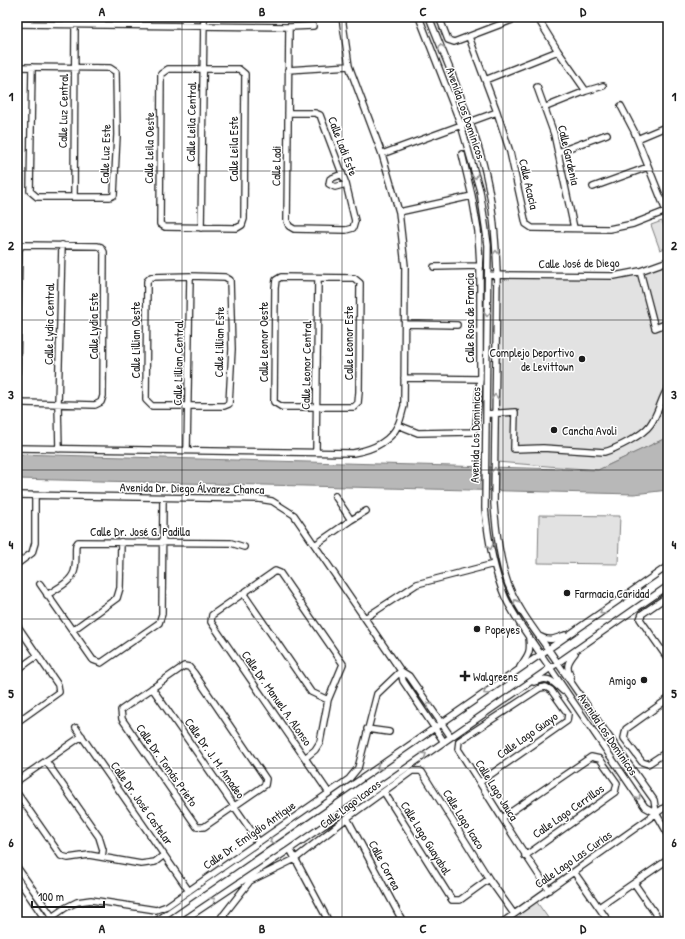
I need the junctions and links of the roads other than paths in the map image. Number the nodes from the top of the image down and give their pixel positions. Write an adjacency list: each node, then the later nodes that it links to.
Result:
1 (204, 17): 10 (street, Calle Leila Central)
2 (342, 17): 15 (street)
3 (419, 17): 30 (street, Avenida Los Dominicos)
4 (429, 17): 29 (street, Avenida Los Dominicos, one-way to 4)
5 (439, 17): 13 (street)
6 (520, 17): 13 (street)
7 (537, 17): 14 (street)
8 (17, 24): 9 (street)
9 (75, 24): 10 (street); 18 (street, Calle Luz Central)
10 (204, 26): 12 (street); 19 (street, Calle Leila Central)
11 (312, 26): 12 (street)
12 (289, 27): 20 (street, Calle Ladi)
13 (469, 37): 21 (street, Calle Acacia)
14 (558, 51): 21 (street); 24 (street)
15 (349, 66): 20 (street); 35 (street)
16 (17, 67): 17 (street)
17 (32, 67): 18 (street); 42 (street)
18 (75, 68): 42 (street, Calle Luz Central); 42 (street, Calle Luz Este)
19 (203, 69): 46 (street, Calle Leila Central); 46 (street, Calle Leila Oeste); 46 (street, Calle Leila Este)
20 (288, 70): 28 (street, Calle Ladi)
21 (485, 80): 27 (street, Calle Acacia)
22 (603, 86): 24 (street)
23 (538, 88): 26 (street, Calle Gardenia)
24 (586, 91): 26 (street)
25 (622, 106): 33 (street)
26 (546, 107): 34 (street, Calle Gardenia)
27 (497, 112): 29 (street); 47 (street, Calle Acacia)
28 (288, 113): 38 (street, Calle Ladi Este); 45 (street, Calle Ladi)
29 (469, 122): 30 (street); 54 (street, Avenida Los Dominicos, one-way to 29)
30 (461, 125): 35 (street); 53 (street, Avenida Los Dominicos, one-way to 53)
31 (668, 126): 33 (street)
32 (607, 134): 34 (street)
33 (637, 139): 37 (street)
34 (558, 152): 47 (street, Calle Gardenia)
35 (382, 154): 43 (street)
36 (462, 154): 41 (street, Calle Rosa de Francia)
37 (648, 167): 40 (street); 44 (street)
38 (342, 174): 39 (street, Calle Ladi Este); 39 (street)
39 (346, 184): 45 (street, Calle Ladi Este)
40 (593, 186)
41 (472, 196): 43 (street); 50 (street, Calle Rosa de Francia)
42 (74, 197)
43 (399, 212): 58 (street)
44 (667, 214): 47 (street, Calle Acacia)
45 (354, 216)
46 (201, 228)
47 (574, 228)
48 (62, 245): 60 (street, Calle Lydia Este); 65 (street, Calle Lydia Central); 65 (street, Calle Lydia Este)
49 (668, 261): 52 (street, Calle José de Diego)
50 (480, 266): 51 (street); 62 (street, Calle Rosa de Francia)
51 (434, 267)
52 (640, 271): 54 (street, Calle José de Diego); 57 (street)
53 (488, 275): 54 (street, Calle José de Diego); 69 (street, Avenida Los Dominicos, one-way to 69)
54 (497, 275): 68 (street, Avenida Los Dominicos, one-way to 54)
55 (190, 276): 66 (street, Calle Lillian Central); 66 (street, Calle Lillian Este); 66 (street, Calle Lillian Oeste)
56 (318, 278): 67 (street, Calle Leonor Central); 67 (street, Calle Leonor Este); 67 (street, Calle Leonor Oeste)
57 (668, 323)
58 (405, 324): 59 (street); 61 (street)
59 (457, 325)
60 (17, 372)
61 (404, 378): 62 (street); 70 (street)
62 (480, 379): 70 (street, Calle Rosa de Francia)
63 (668, 388): 68 (street)
64 (17, 396): 65 (street, Calle Lydia Este)
65 (58, 404): 72 (street, Calle Lydia Central)
66 (188, 406): 73 (street, Calle Lillian Central)
67 (316, 408): 74 (street, Calle Leonor Central)
68 (495, 413): 69 (street); 97 (street, Avenida Los Dominicos, one-way to 68)
69 (486, 414): 86 (street, Avenida Los Dominicos, one-way to 86)
70 (398, 425): 74 (street)
71 (17, 448): 72 (street)
72 (59, 449): 73 (street)
73 (187, 450): 74 (street)
74 (316, 452)
75 (17, 495): 76 (street, Avenida Dr. Diego Álvarez Chanca)
76 (35, 496): 78 (street, Avenida Dr. Diego Álvarez Chanca); 85 (street)
77 (335, 496): 80 (street)
78 (163, 498): 82 (street); 83 (street, Avenida Dr. Diego Álvarez Chanca)
79 (366, 511): 80 (street)
80 (351, 520): 83 (street)
81 (120, 542): 82 (street, Calle Dr. José G. Padilla); 91 (street, Calle Dr. José G. Padilla); 95 (street)
82 (163, 542): 84 (street, Calle Dr. José G. Padilla); 95 (street)
83 (315, 545): 93 (street, Avenida Dr. Diego Álvarez Chanca)
84 (244, 547)
85 (17, 564)
86 (494, 564): 93 (street); 98 (street, Avenida Los Dominicos)
87 (668, 566): 96 (street, one-way to 96)
88 (40, 584): 91 (street)
89 (668, 586): 100 (street)
90 (243, 593): 115 (street); 115 (street); 128 (street, Calle Dr. Manuel A. Alonso)
91 (47, 595): 95 (street)
92 (668, 596): 102 (street)
93 (365, 618): 110 (street, Avenida Dr. Diego Álvarez Chanca)
94 (17, 625): 104 (street)
95 (73, 630)
96 (573, 632): 97 (street); 101 (street)
97 (538, 634): 101 (street, Avenida Los Dominicos)
98 (528, 636): 103 (street, Avenida Los Dominicos); 109 (street)
99 (668, 647): 102 (street)
100 (578, 648): 106 (street); 111 (street)
101 (548, 650): 103 (street); 106 (street, Avenida Los Dominicos)
102 (662, 651): 105 (street)
103 (540, 654): 107 (street, Avenida Los Dominicos); 109 (street)
104 (38, 656): 108 (street); 117 (street)
105 (668, 659)
106 (557, 663): 107 (street); 111 (street, Avenida Los Dominicos)
107 (550, 668): 112 (street); 114 (street, Avenida Los Dominicos)
108 (17, 670)
109 (518, 670): 118 (street, one-way to 118)
110 (400, 671): 118 (street, Avenida Dr. Diego Álvarez Chanca, one-way to 110); 120 (street, Avenida Dr. Diego Álvarez Chanca); 121 (street, Calle Dr. Emigdio Antique)
111 (574, 686): 138 (street, Avenida Los Dominicos)
112 (523, 687): 114 (street); 124 (street)
113 (152, 688): 137 (street, Calle Dr. J. M. Amadeo); 137 (street, Calle Dr. Tomás Prieto); 137 (street)
114 (568, 695): 138 (street, Avenida Los Dominicos, one-way to 138)
115 (328, 700): 128 (street)
116 (668, 700): 127 (street)
117 (17, 722)
118 (442, 723): 120 (street); 124 (street, Avenida Dr. Diego Álvarez Chanca)
119 (76, 728): 123 (street, Calle Dr. José Castelar)
120 (434, 728): 126 (street, Avenida Dr. Diego Álvarez Chanca); 161 (street, one-way to 161)
121 (368, 729): 122 (street); 135 (street, Calle Dr. Emigdio Antique)
122 (389, 732)
123 (82, 736): 129 (street); 144 (street, Calle Dr. José Castelar)
124 (452, 737): 126 (street)
125 (459, 741): 132 (street, Calle Lago Jauca); 132 (street, Calle Lago Guayo)
126 (444, 742): 143 (street, one-way to 126)
127 (668, 751)
128 (305, 758): 135 (street, Calle Dr. Manuel A. Alonso)
129 (46, 761): 131 (street); 146 (street)
130 (420, 771): 133 (street, Calle Lago Icacos); 152 (street, Calle Lago Icaco)
131 (17, 781)
132 (480, 782): 140 (street, Calle Lago Jauca)
133 (384, 792): 139 (street, Calle Lago Icacos); 152 (street, Calle Lago Guayabal)
134 (17, 793): 146 (street)
135 (329, 793): 142 (street, Calle Dr. Emigdio Antique)
136 (668, 805): 138 (street, Calle Lago Las Curias)
137 (234, 806): 142 (street, Calle Dr. J. M. Amadeo)
138 (656, 814): 141 (street, Avenida Los Dominicos); 150 (street, Calle Lago Las Curias)
139 (347, 818): 147 (street, Calle Lago Icacos); 166 (street, Calle Correa)
140 (502, 818): 145 (street, Calle Lago Jauca); 145 (street, Calle Lago Cerrillos)
141 (668, 834)
142 (259, 842): 155 (street, Calle Dr. Emigdio Antique)
143 (290, 849): 147 (street); 162 (street, one-way to 143)
144 (164, 855): 146 (street); 155 (street, Calle Dr. José Castelar)
145 (525, 856): 154 (street, Calle Lago Jauca)
146 (102, 857)
147 (295, 860): 158 (street, Calle Lago Icacos); 165 (street)
148 (668, 862): 153 (street)
149 (17, 867): 159 (street)
150 (574, 872): 154 (street, Calle Lago Las Curias); 156 (street)
151 (17, 878): 160 (street)
152 (489, 879): 157 (street, Calle Lago Icaco)
153 (634, 883): 156 (street); 169 (street)
154 (549, 890): 157 (street, Calle Lago Las Curias)
155 (189, 891): 159 (street, Calle Dr. Emigdio Antique)
156 (599, 907): 168 (street)
157 (514, 914): 167 (street, Calle Lago Las Curias)
158 (222, 916): 163 (street, Calle Lago Icacos); 164 (street)
159 (54, 920): 160 (street, Calle Dr. Emigdio Antique)
160 (46, 922)
161 (155, 922)
162 (181, 922)
163 (218, 922)
164 (229, 922)
165 (329, 922)
166 (403, 922)
167 (503, 922)
168 (610, 922)
169 (661, 922)

